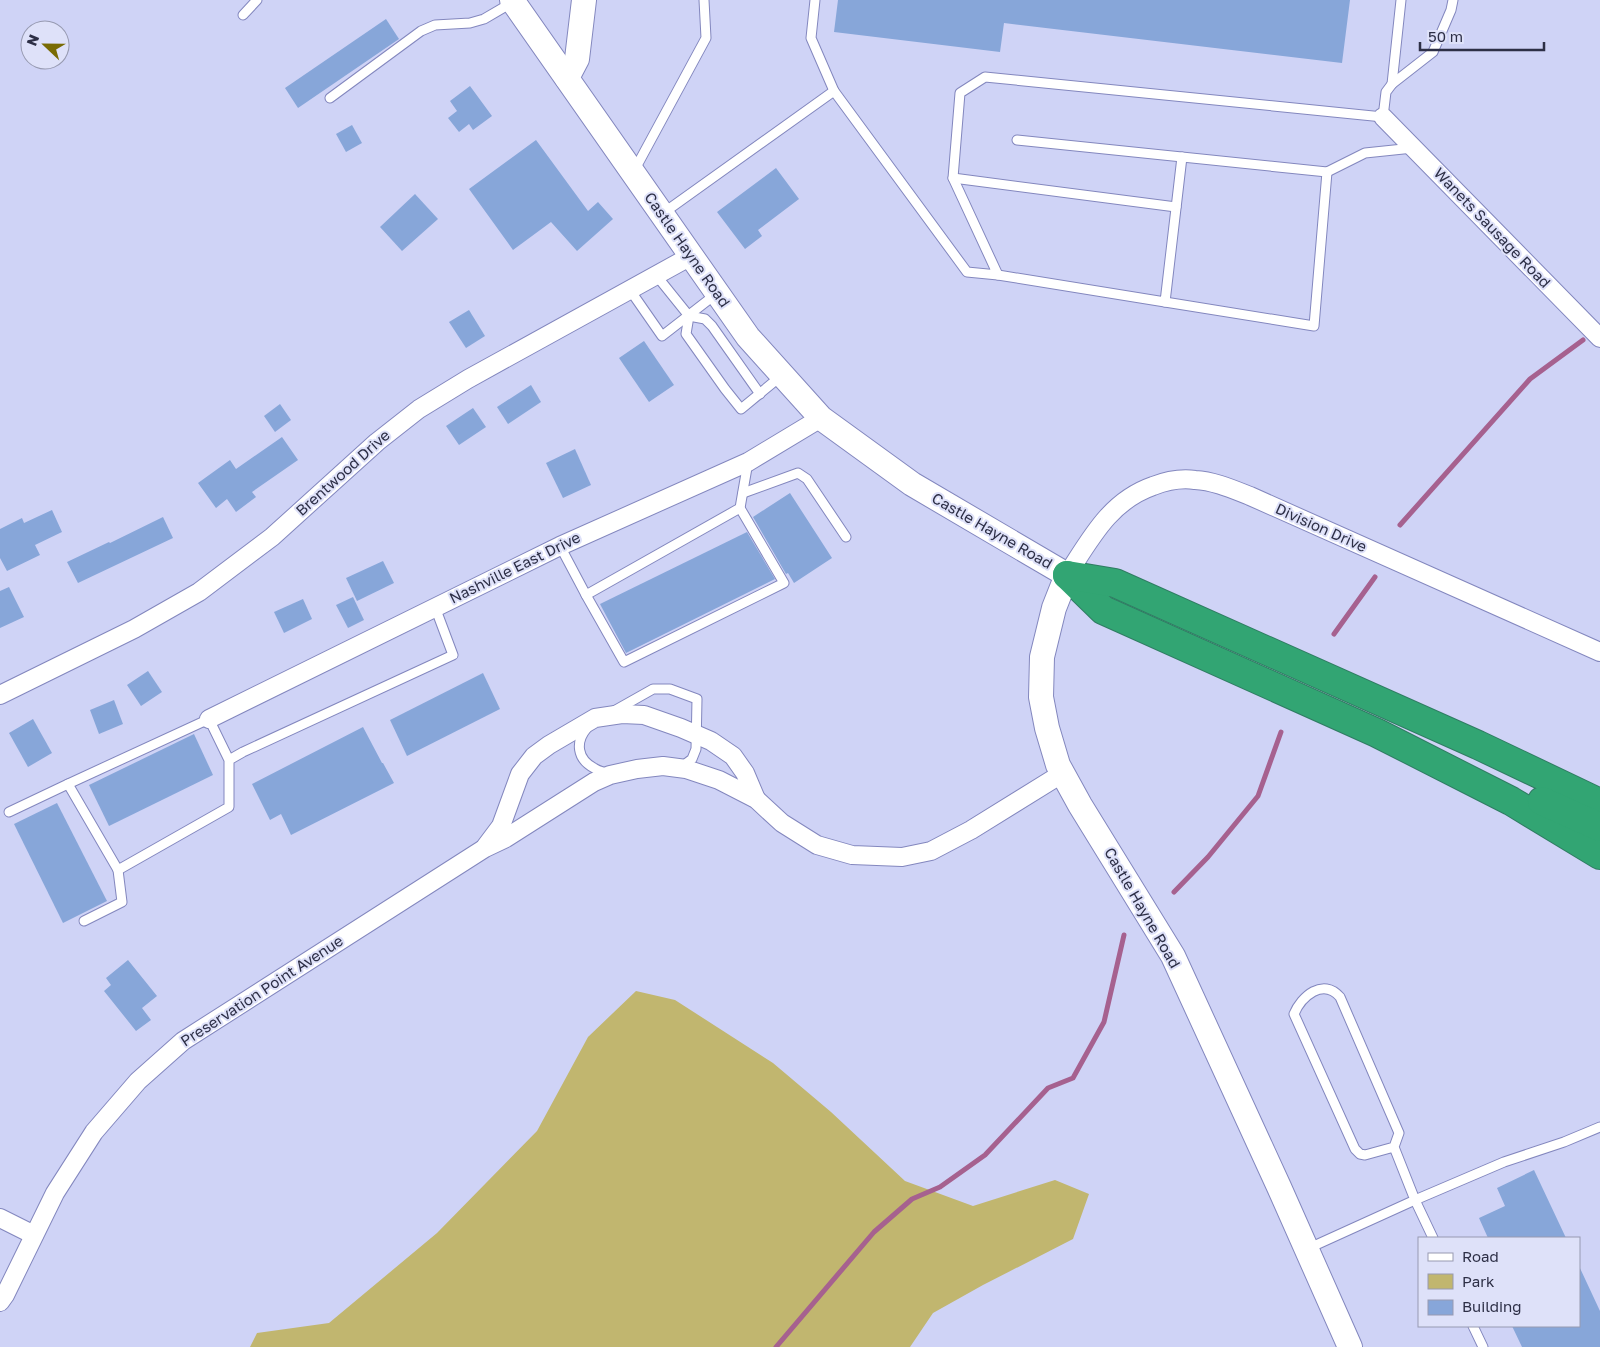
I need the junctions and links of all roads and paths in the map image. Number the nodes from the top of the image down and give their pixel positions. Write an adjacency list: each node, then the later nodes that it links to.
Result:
1 (257, 0): 8 (lane)
2 (584, 0): 9 (main road)
3 (704, 0): 18 (lane)
4 (815, 0): 11 (lane)
5 (1401, 0): 10 (lane)
6 (1452, 0): 10 (lane)
7 (512, 1): 9 (main road, Castle Hayne Road); 12 (lane)
8 (243, 15)
9 (567, 78): 18 (main road, Castle Hayne Road)
10 (1392, 84): 13 (lane)
11 (834, 91): 21 (lane); 23 (lane)
12 (330, 98)
13 (1383, 117): 15 (street, Wanets Sausage Road); 19 (lane)
14 (1017, 140): 16 (lane)
15 (1414, 148): 17 (lane); 29 (street, Wanets Sausage Road)
16 (1182, 157): 17 (lane); 20 (lane)
17 (1327, 172): 27 (lane)
18 (633, 173): 21 (main road, Castle Hayne Road)
19 (953, 178): 20 (lane); 23 (lane)
20 (1176, 207): 27 (lane)
21 (662, 214): 22 (main road, Castle Hayne Road)
22 (691, 256): 24 (street, Brentwood Drive); 26 (main road, Castle Hayne Road)
23 (998, 274): 27 (lane)
24 (656, 275): 25 (street, Brentwood Drive); 28 (lane)
25 (630, 290): 28 (lane); 42 (street, Brentwood Drive)
26 (717, 293): 28 (lane); 30 (main road, Castle Hayne Road)
27 (1165, 302)
28 (689, 316): 31 (lane); 31 (lane)
29 (1600, 338)
30 (783, 375): 31 (lane); 32 (main road, Castle Hayne Road)
31 (760, 394)
32 (822, 418): 33 (street, Nashville East Drive); 38 (main road, Castle Hayne Road)
33 (748, 462): 34 (lane); 37 (street, Nashville East Drive)
34 (743, 493): 35 (lane); 36 (lane)
35 (740, 508): 39 (lane); 39 (lane)
36 (846, 537)
37 (560, 546): 39 (lane); 40 (street, Nashville East Drive)
38 (1067, 575): 41 (street, Division Drive); 45 (highway); 47 (highway); 50 (main road, Castle Hayne Road)
39 (586, 595)
40 (435, 607): 44 (street, Nashville East Drive); 48 (lane)
41 (1600, 652)
42 (0, 695)
43 (600, 717): 46 (street, Preservation Point Avenue); 46 (lane); 51 (lane); 58 (street, Preservation Point Avenue)
44 (208, 719): 48 (lane); 52 (lane)
45 (1377, 733): 57 (highway); 59 (highway)
46 (698, 735): 49 (lane); 54 (street, Preservation Point Avenue)
47 (1478, 745): 53 (highway); 55 (highway)
48 (229, 760): 60 (lane)
49 (680, 768): 51 (street, Preservation Point Avenue); 54 (street, Preservation Point Avenue)
50 (1062, 773): 54 (street, Preservation Point Avenue); 68 (main road, Castle Hayne Road)
51 (610, 775): 58 (street, Preservation Point Avenue)
52 (68, 784): 56 (lane); 60 (lane)
53 (1600, 792)
54 (756, 799)
55 (1600, 803)
56 (9, 812)
57 (1600, 827)
58 (484, 848): 66 (street, Preservation Point Avenue)
59 (1600, 854)
60 (118, 870): 61 (lane)
61 (84, 921)
62 (1600, 1127): 64 (lane)
63 (1394, 1148): 63 (lane); 64 (lane)
64 (1415, 1200): 67 (lane); 68 (lane)
65 (0, 1218): 66 (street)
66 (34, 1235): 69 (street, Preservation Point Avenue)
67 (1433, 1237)
68 (1306, 1249): 71 (main road, Castle Hayne Road)
69 (0, 1302)
70 (1473, 1327): 72 (lane)
71 (1350, 1347)
72 (1483, 1347)

